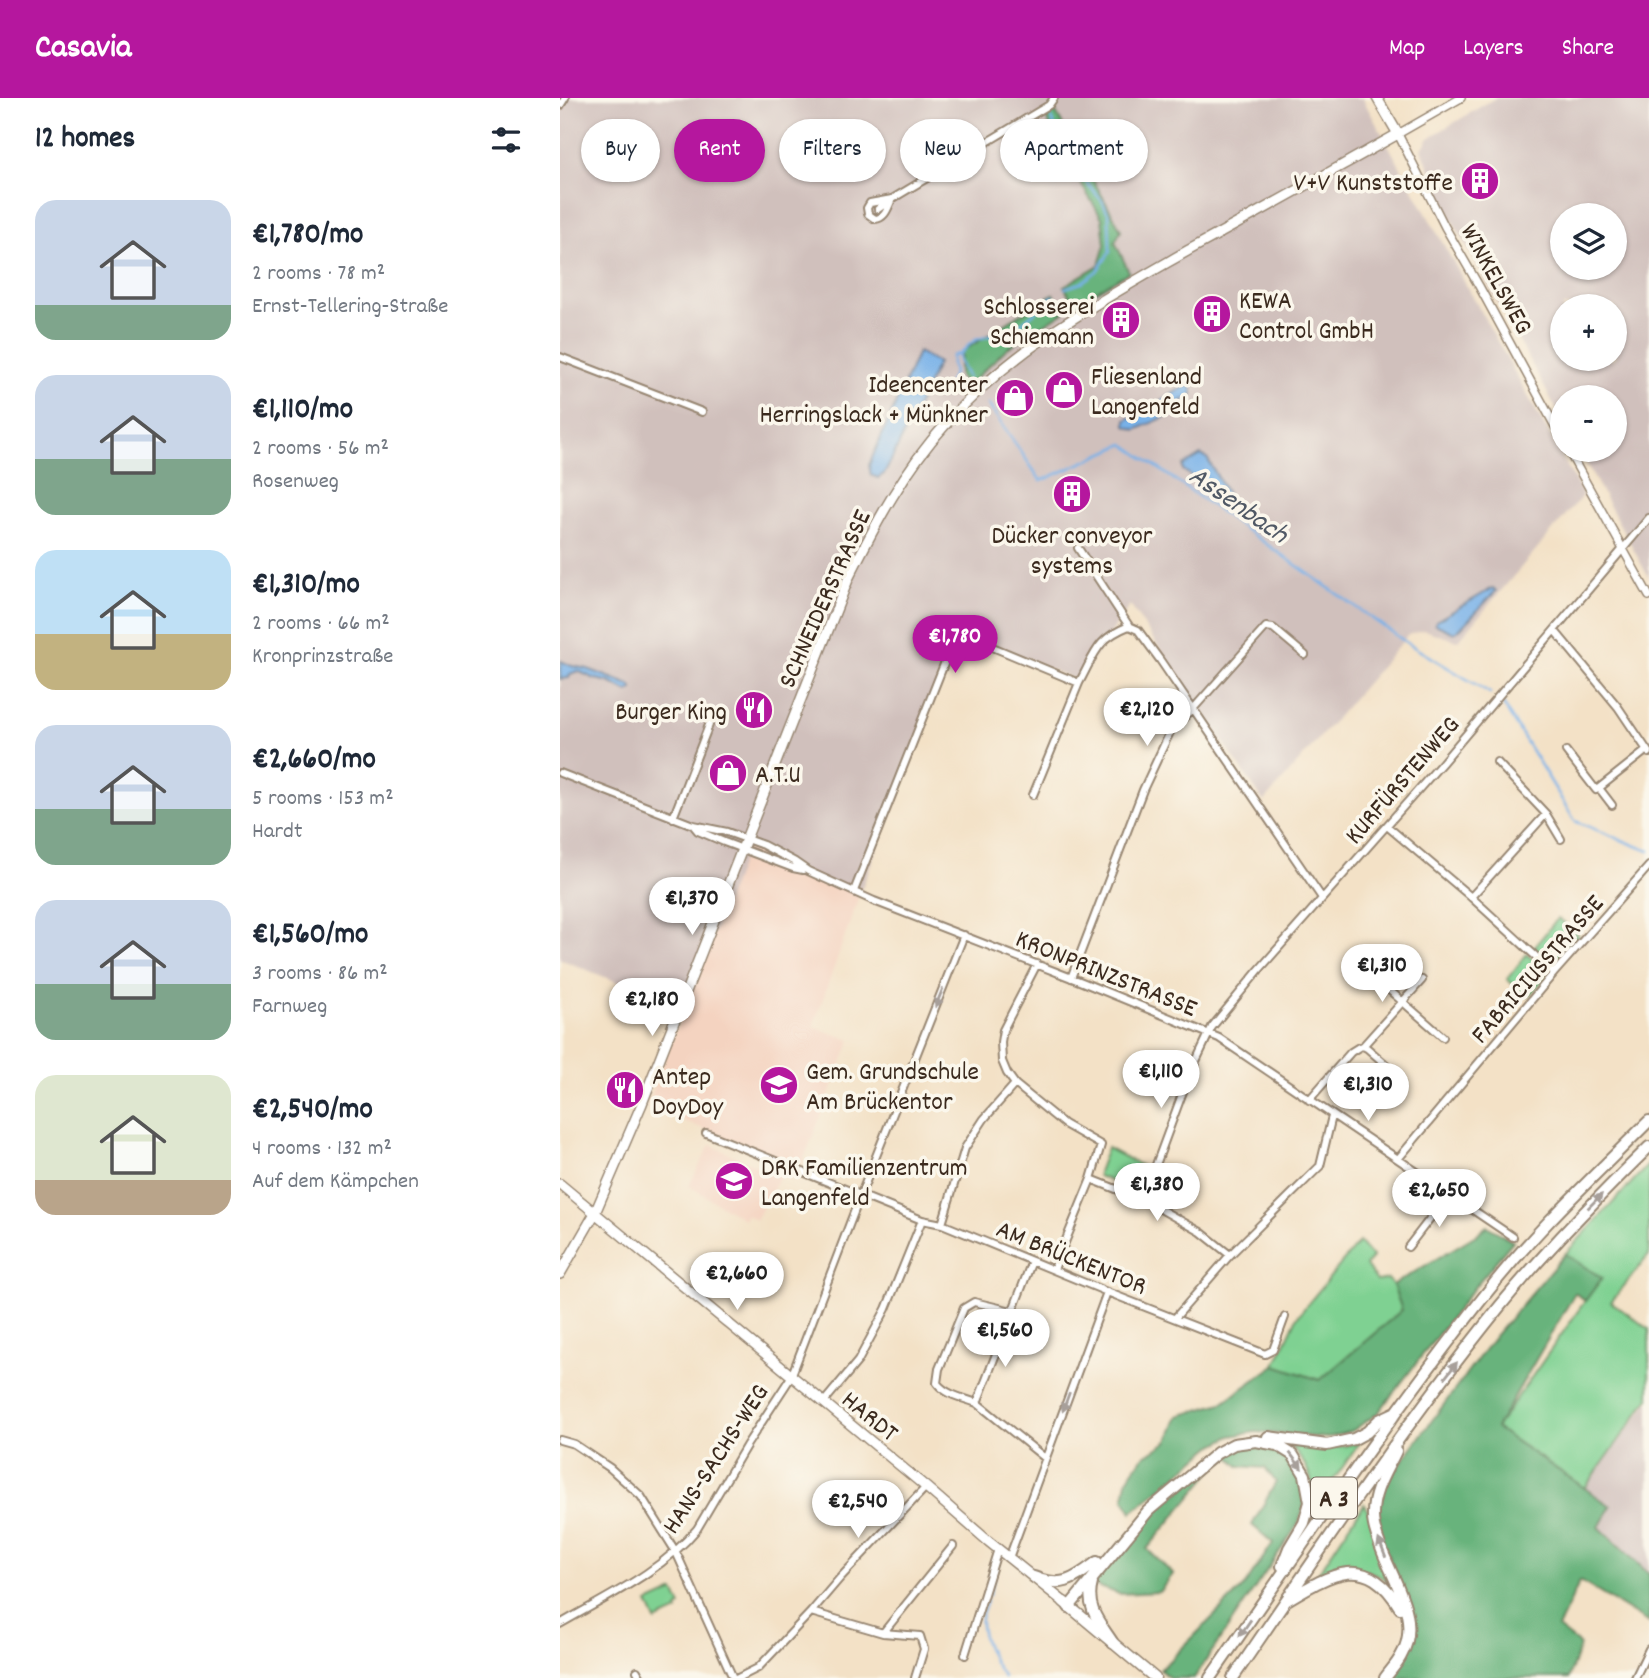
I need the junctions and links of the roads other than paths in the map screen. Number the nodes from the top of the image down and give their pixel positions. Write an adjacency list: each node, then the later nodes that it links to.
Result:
1 (565, 98): 5 (street)
2 (1054, 98): 7 (street)
3 (1377, 98): 6 (main road, WINKELSWEG)
4 (1461, 98): 6 (street, SCHNEIDERSTRASSE)
5 (560, 106)
6 (1398, 134): 10 (street, WINKELSWEG); 33 (main road, SCHNEIDERSTRASSE)
7 (877, 209)
8 (560, 357): 9 (street)
9 (702, 412)
10 (1550, 416)
11 (1575, 462): 14 (street)
12 (1649, 518): 14 (street, KURFÜRSTENWEG)
13 (1078, 548): 16 (street)
14 (1622, 548): 15 (street); 17 (street, KURFÜRSTENWEG)
15 (1649, 596)
16 (1129, 626): 19 (street); 20 (street)
17 (1555, 631): 23 (street); 31 (street, KURFÜRSTENWEG)
18 (1305, 655): 20 (street)
19 (1079, 683): 27 (street); 35 (street)
20 (1193, 709): 37 (street); 42 (street)
21 (714, 712): 30 (street)
22 (1566, 751): 26 (street)
23 (1648, 752): 26 (street)
24 (1497, 762): 29 (street)
25 (560, 773): 30 (street, KRONPRINZSTRASSE)
26 (1599, 788): 28 (street)
27 (1033, 795)
28 (1612, 805)
29 (1546, 814): 32 (street); 36 (street)
30 (673, 818): 33 (street, KRONPRINZSTRASSE)
31 (1387, 826): 36 (street); 37 (street, KURFÜRSTENWEG)
32 (1561, 839)
33 (745, 844): 35 (street, KRONPRINZSTRASSE); 61 (main road, SCHNEIDERSTRASSE)
34 (1649, 866): 40 (street, FABRICIUSSTRASSE)
35 (854, 891): 38 (street, KRONPRINZSTRASSE)
36 (1471, 897): 40 (street)
37 (1322, 898): 45 (street, KURFÜRSTENWEG)
38 (964, 935): 39 (street, KRONPRINZSTRASSE); 58 (street, HANS-SACHS-WEG, one-way to 58)
39 (1037, 964): 42 (street, KRONPRINZSTRASSE); 49 (street)
40 (1554, 973): 55 (street, FABRICIUSSTRASSE)
41 (1372, 975): 44 (street)
42 (1071, 978): 45 (street, KRONPRINZSTRASSE)
43 (1422, 980): 44 (street)
44 (1403, 1002): 46 (street); 47 (street)
45 (1209, 1034): 50 (street, KRONPRINZSTRASSE); 60 (street, KURFÜRSTENWEG)
46 (1443, 1037)
47 (1363, 1046): 48 (street); 50 (street)
48 (1399, 1076)
49 (1015, 1084): 56 (street); 63 (street)
50 (1309, 1100): 51 (street, KRONPRINZSTRASSE)
51 (1332, 1116): 55 (street, KRONPRINZSTRASSE); 66 (street)
52 (1649, 1121): 77 (highway, A 3)
53 (706, 1133): 58 (street, AM BRÜCKENTOR)
54 (1649, 1147): 78 (highway, A 3, one-way to 54)
55 (1398, 1159): 59 (street, KRONPRINZSTRASSE)
56 (1091, 1179): 60 (street); 68 (street)
57 (560, 1184): 61 (main road, HARDT)
58 (861, 1194): 62 (street, AM BRÜCKENTOR); 74 (street, HANS-SACHS-WEG)
59 (1448, 1195): 64 (street, KRONPRINZSTRASSE); 65 (street)
60 (1143, 1200): 66 (street)
61 (595, 1213): 69 (main road, SCHNEIDERSTRASSE); 74 (main road, HARDT)
62 (922, 1220): 63 (street, AM BRÜCKENTOR); 75 (street)
63 (942, 1224): 67 (street, AM BRÜCKENTOR)
64 (1513, 1237)
65 (1408, 1247)
66 (1230, 1255): 73 (street)
67 (1032, 1261): 68 (street, AM BRÜCKENTOR); 71 (street)
68 (1054, 1269): 70 (street, AM BRÜCKENTOR)
69 (560, 1274)
70 (1107, 1292): 73 (street, AM BRÜCKENTOR); 80 (street, one-way to 80)
71 (1012, 1311): 76 (street); 76 (street)
72 (1285, 1317): 73 (street, AM BRÜCKENTOR)
73 (1175, 1318)
74 (791, 1377): 75 (main road, HARDT); 84 (street, HANS-SACHS-WEG)
75 (823, 1403): 81 (main road, HARDT)
76 (977, 1403): 80 (street)
77 (1398, 1410): 86 (highway); 89 (highway, A 3)
78 (1409, 1424): 90 (highway, A 3); 104 (highway, one-way to 78)
79 (560, 1440): 84 (street)
80 (1045, 1458): 85 (street)
81 (926, 1487): 83 (main road, HARDT); 92 (street)
82 (953, 1546): 94 (street)
83 (998, 1549): 85 (main road, HARDT); 97 (street)
84 (676, 1552): 93 (street, HANS-SACHS-WEG); 99 (street)
85 (1009, 1558): 87 (main road, HARDT)
86 (1097, 1562): 87 (highway); 91 (highway)
87 (1034, 1577): 91 (main road, HARDT)
88 (1093, 1577): 89 (highway, one-way to 89); 91 (highway); 95 (highway)
89 (1273, 1588): 98 (highway, A 3, one-way to 98)
90 (1285, 1602): 102 (highway, A 3); 103 (highway)
91 (1067, 1604): 95 (main road, HARDT)
92 (811, 1612): 94 (street); 99 (street)
93 (560, 1624)
94 (883, 1633): 100 (street)
95 (1113, 1643): 101 (main road, HARDT)
96 (1649, 1649): 105 (street)
97 (965, 1655)
98 (1213, 1674)
99 (736, 1678)
100 (915, 1678)
101 (1155, 1678)
102 (1233, 1678)
103 (1379, 1678)
104 (1385, 1678)
105 (1635, 1678)

